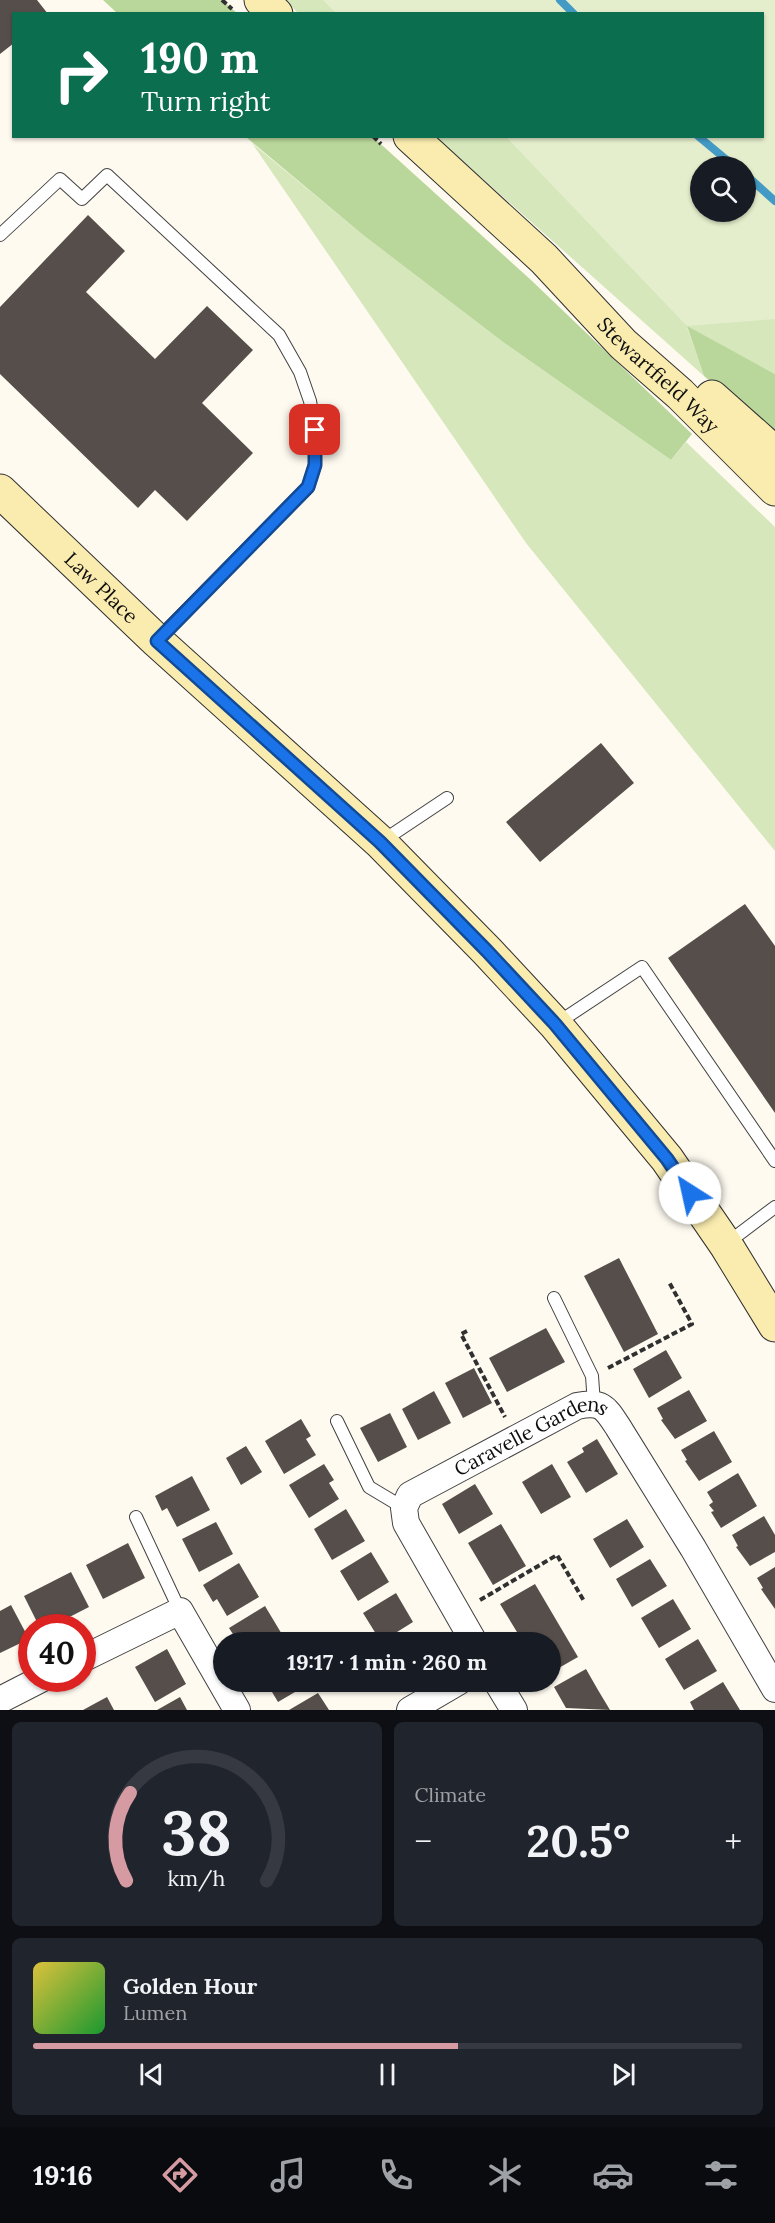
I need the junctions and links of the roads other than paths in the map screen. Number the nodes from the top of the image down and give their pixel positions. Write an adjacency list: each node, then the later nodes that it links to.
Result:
1 (261, 0): 2 (street)
2 (274, 12)
3 (412, 138): 5 (street, Stewartfield Way)
4 (0, 235): 9 (lane)
5 (544, 259): 6 (street, Stewartfield Way); 7 (street, Stewartfield Way)
6 (775, 453)
7 (775, 489)
8 (0, 491): 9 (street, Law Place)
9 (157, 641): 11 (street, Law Place)
10 (447, 798): 11 (lane)
11 (380, 842): 12 (street, Law Place)
12 (555, 1024): 13 (lane); 15 (street, Law Place)
13 (775, 1161)
14 (775, 1207): 15 (lane)
15 (726, 1245): 17 (street, Law Place)
16 (554, 1298): 18 (lane)
17 (775, 1325)
18 (594, 1404): 20 (street, Caravelle Gardens); 25 (street, Caravelle Gardens)
19 (337, 1421): 20 (lane)
20 (404, 1508): 23 (street)
21 (136, 1517): 22 (lane)
22 (180, 1611): 24 (street); 30 (street)
23 (468, 1632)
24 (96, 1652)
25 (775, 1689)
26 (18, 1691): 29 (street)
27 (441, 1692): 31 (street)
28 (503, 1692): 32 (street)
29 (0, 1700)
30 (237, 1710)
31 (410, 1710)
32 (514, 1710)

